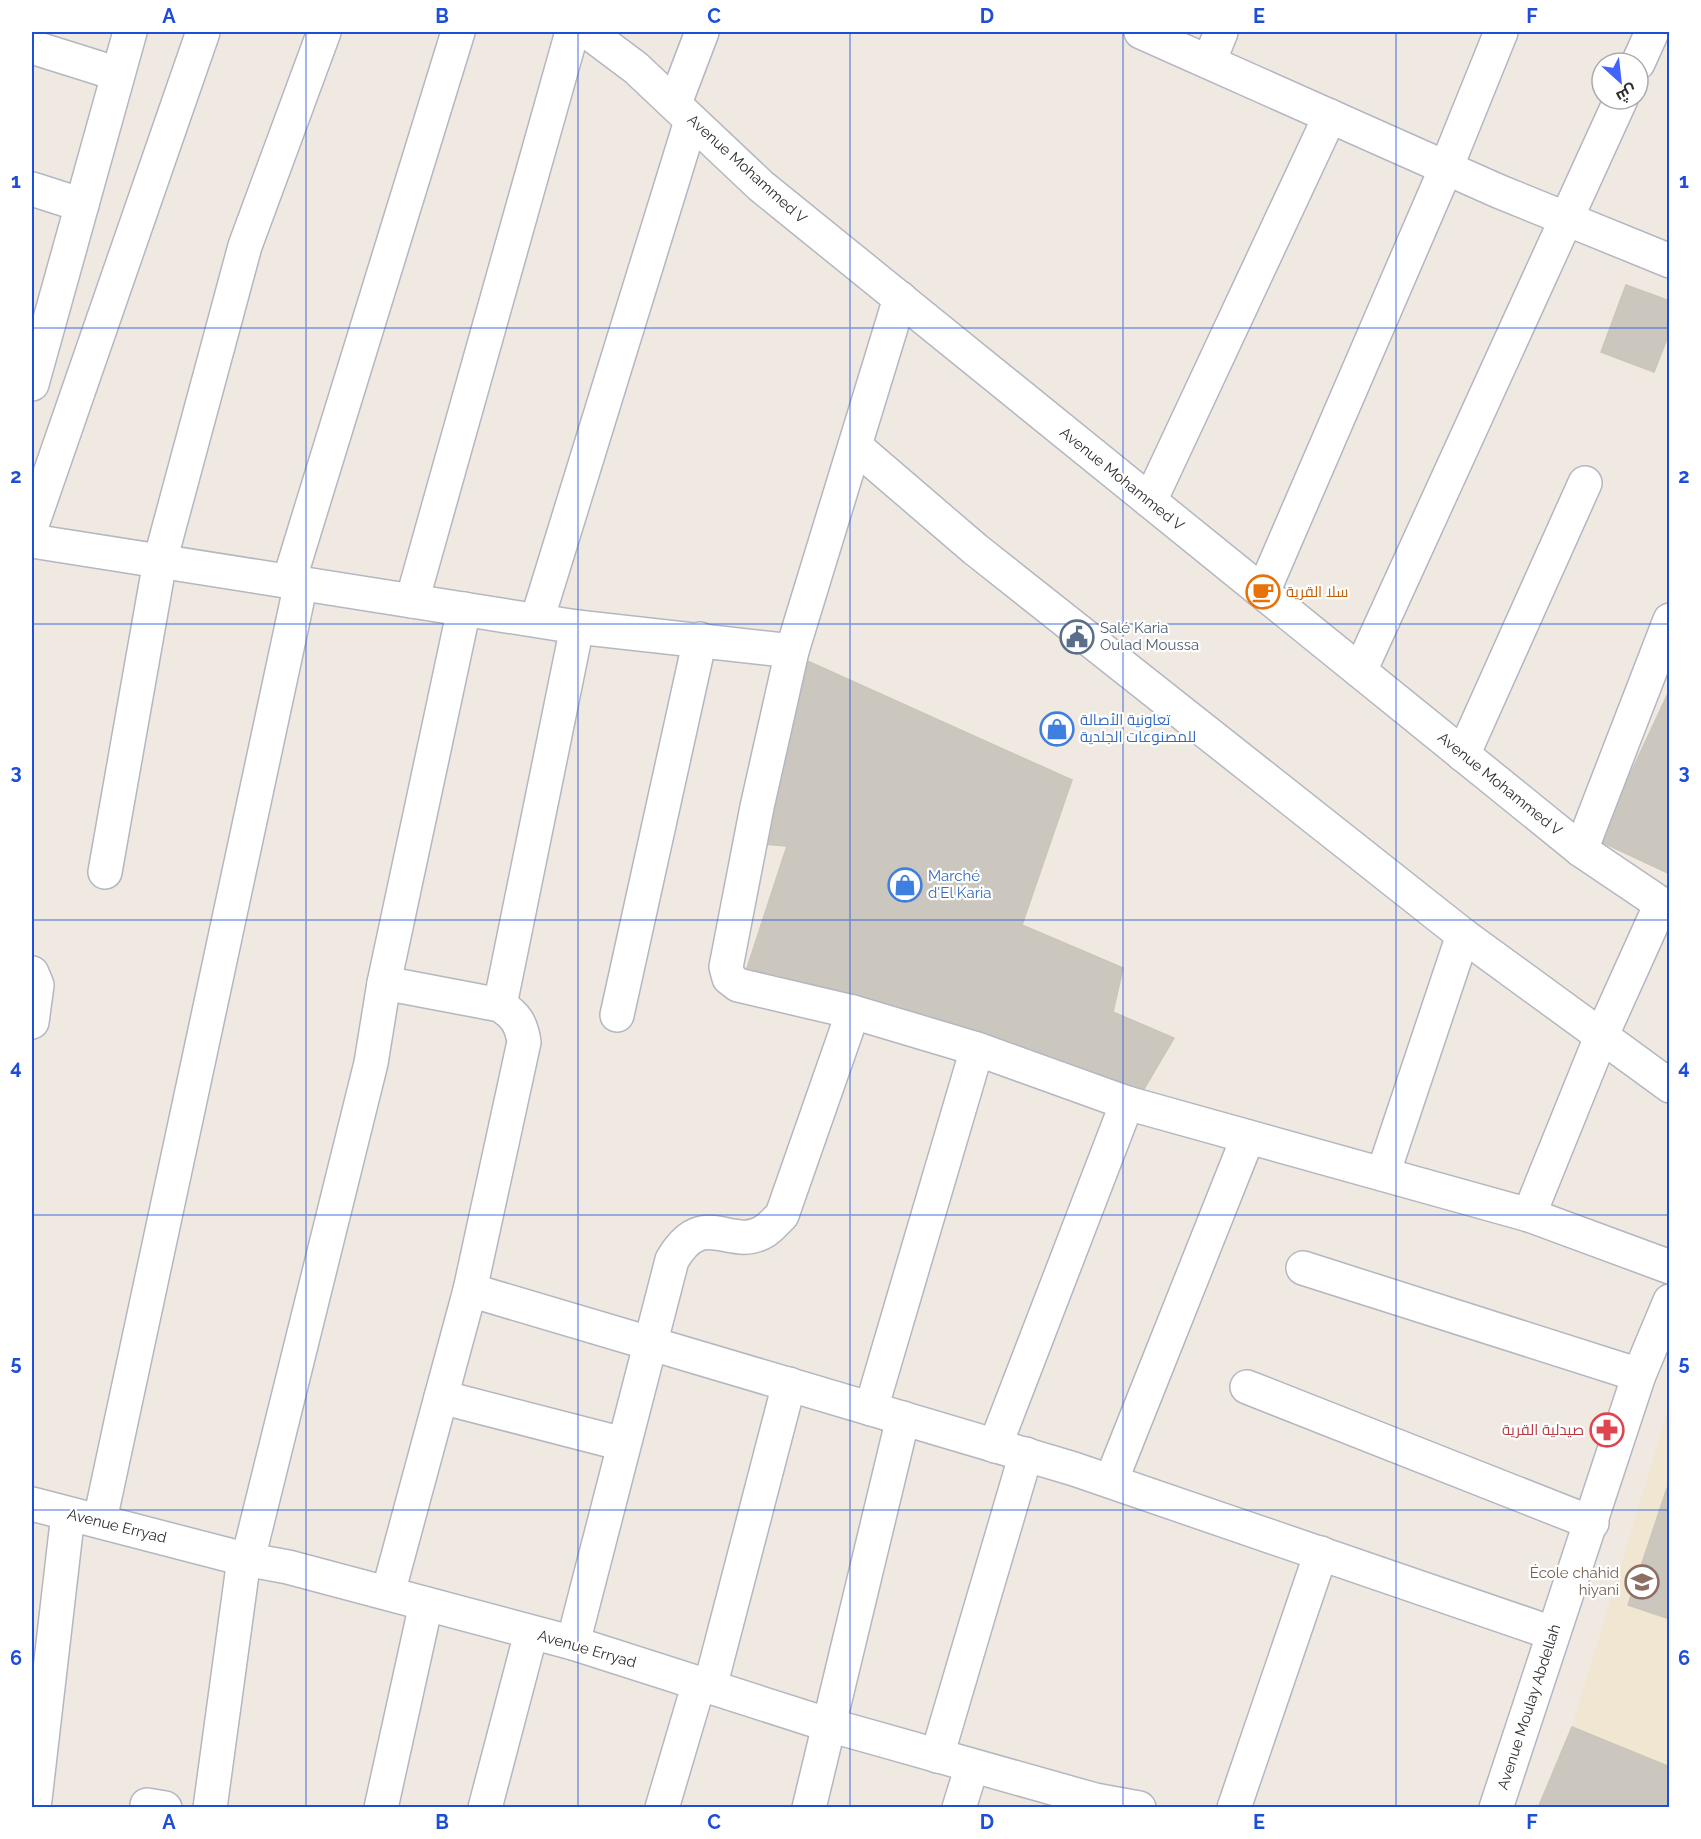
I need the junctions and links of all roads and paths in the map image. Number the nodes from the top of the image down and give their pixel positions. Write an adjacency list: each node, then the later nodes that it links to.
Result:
1 (130, 32): 15 (street)
2 (203, 32): 30 (street)
3 (324, 32): 32 (street)
4 (458, 32): 33 (street)
5 (572, 32): 35 (street)
6 (588, 32): 17 (street, Avenue Mohammed V)
7 (702, 32): 17 (street)
8 (1141, 32): 14 (street)
9 (1221, 32): 14 (street)
10 (1501, 32): 19 (street)
11 (1652, 32): 13 (street)
12 (32, 47): 15 (street)
13 (1643, 51)
14 (1209, 62): 18 (street)
15 (118, 74): 21 (street)
16 (1616, 111): 22 (street)
17 (683, 112): 25 (street, Avenue Mohammed V); 37 (street)
18 (1330, 116): 19 (street); 29 (street)
19 (1446, 168): 22 (street); 34 (street)
20 (32, 189): 21 (street)
21 (82, 205): 24 (street)
22 (1566, 219): 23 (street); 42 (street)
23 (1670, 261)
24 (43, 296): 26 (street)
25 (900, 298): 27 (street); 29 (street, Avenue Mohammed V)
26 (32, 384)
27 (855, 446): 41 (street); 47 (street)
28 (1585, 483): 43 (street)
29 (1150, 501): 34 (street, Avenue Mohammed V)
30 (32, 525)
31 (32, 541): 32 (street)
32 (160, 561): 33 (street); 45 (street)
33 (295, 582): 35 (street); 78 (street)
34 (1263, 592): 42 (street, Avenue Mohammed V)
35 (412, 601): 36 (street)
36 (465, 609): 37 (street); 49 (street)
37 (537, 620): 39 (street)
38 (1670, 620): 44 (street)
39 (577, 627): 40 (street); 50 (street)
40 (700, 639): 41 (street); 52 (street)
41 (792, 651): 51 (street)
42 (1360, 671): 43 (street, Avenue Mohammed V)
43 (1463, 754): 44 (street, Avenue Mohammed V)
44 (1581, 850): 46 (street, Avenue Mohammed V)
45 (105, 872)
46 (1665, 907): 54 (street)
47 (1462, 935): 54 (street); 59 (street)
48 (32, 973): 53 (street)
49 (384, 982): 50 (street); 81 (street)
50 (500, 1005): 63 (street)
51 (853, 1012): 55 (street); 65 (street)
52 (617, 1015)
53 (32, 1022)
54 (1601, 1036): 56 (street); 60 (street)
55 (977, 1049): 57 (street); 70 (street)
56 (1670, 1086)
57 (1127, 1103): 58 (street); 73 (street)
58 (1248, 1137): 59 (street); 75 (street)
59 (1383, 1174): 60 (street)
60 (1529, 1215): 61 (street)
61 (1670, 1267)
62 (1303, 1268): 66 (street)
63 (470, 1290): 65 (street); 69 (street)
64 (1670, 1301): 66 (street, Avenue Moulay Abdellah)
65 (650, 1343): 67 (street); 72 (street)
66 (1639, 1375): 79 (street, Avenue Moulay Abdellah)
67 (789, 1384): 70 (street); 87 (street)
68 (1247, 1387): 79 (street)
69 (441, 1397): 72 (street); 82 (street)
70 (871, 1409): 71 (street)
71 (903, 1418): 73 (street); 88 (street)
72 (622, 1444): 86 (street)
73 (995, 1446): 74 (street)
74 (1026, 1455): 75 (street); 89 (street)
75 (1111, 1481): 80 (street)
76 (32, 1504): 77 (street, Avenue Erryad)
77 (68, 1514): 78 (street, Avenue Erryad); 92 (street)
78 (100, 1520): 81 (street, Avenue Erryad)
79 (1592, 1523): 85 (street, Avenue Moulay Abdellah)
80 (1321, 1553): 85 (street); 100 (street)
81 (246, 1559): 82 (street, Avenue Erryad); 93 (street)
82 (388, 1593): 83 (street, Avenue Erryad)
83 (426, 1604): 84 (street, Avenue Erryad); 94 (street)
84 (531, 1633): 86 (street, Avenue Erryad); 95 (street)
85 (1552, 1633): 101 (street, Avenue Moulay Abdellah)
86 (573, 1643): 87 (street, Avenue Erryad)
87 (705, 1685): 88 (street, Avenue Erryad); 96 (street)
88 (829, 1725): 89 (street, Avenue Erryad); 97 (street)
89 (937, 1756): 90 (street, Avenue Erryad)
90 (972, 1766): 91 (street, Avenue Erryad); 98 (street)
91 (1094, 1804): 99 (street, Avenue Erryad)
92 (34, 1808)
93 (210, 1808)
94 (381, 1808)
95 (485, 1808)
96 (662, 1808)
97 (809, 1808)
98 (959, 1808)
99 (1139, 1808)
100 (1233, 1808)
101 (1496, 1808)

